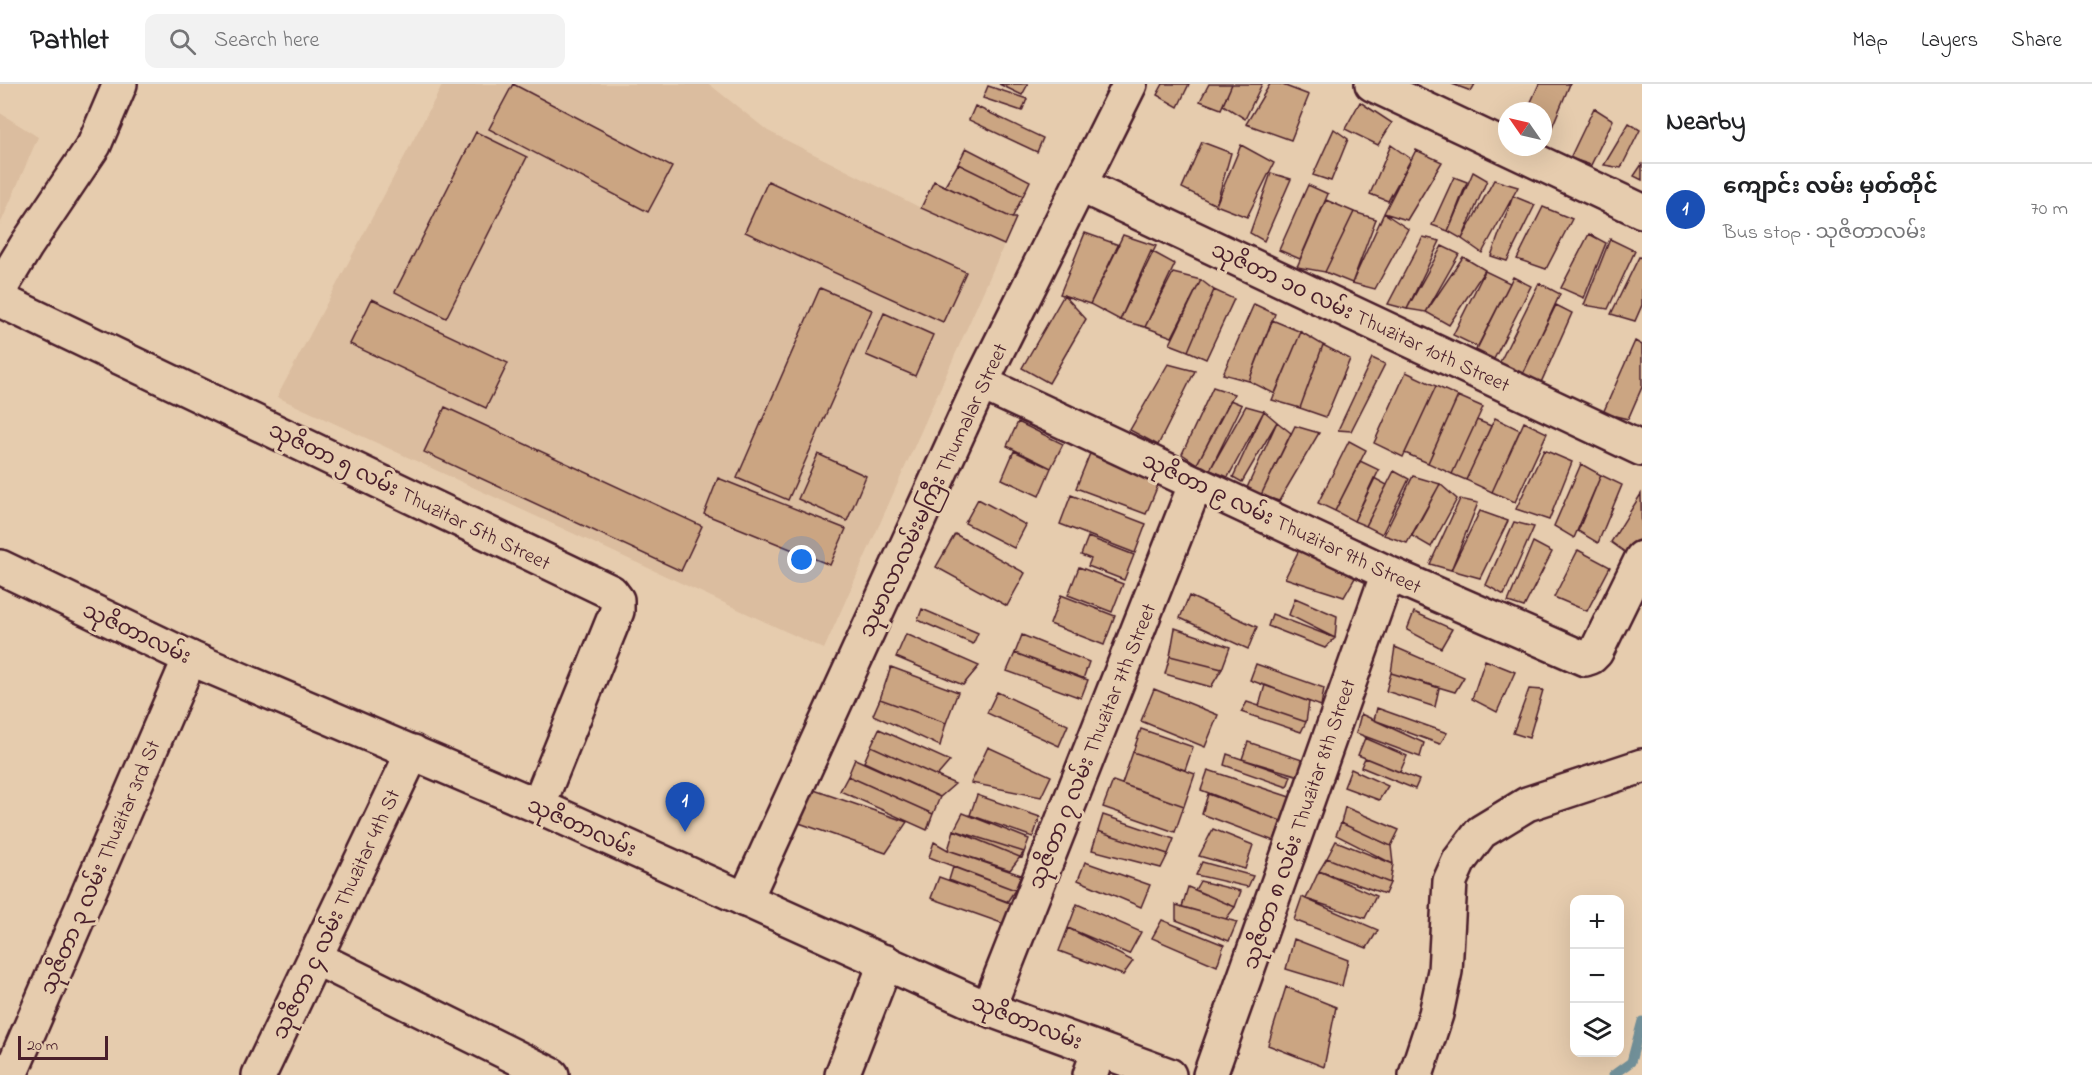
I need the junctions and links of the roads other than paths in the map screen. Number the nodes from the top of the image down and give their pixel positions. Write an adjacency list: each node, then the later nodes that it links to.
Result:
1 (120, 84): 6 (street)
2 (1130, 84): 4 (street, သုမာလာလမ်းမကြီး Thumalar Street)
3 (1372, 84): 5 (street)
4 (1080, 185): 8 (street, သုမာလာလမ်းမကြီး Thumalar Street); 9 (street, သုဇိတာ ၁၀ လမ်း Thuzitar 10th Street)
5 (1642, 211)
6 (0, 289)
7 (0, 300): 17 (street, သုဇိတာ ၅ လမ်း Thuzitar 5th Street)
8 (981, 383): 10 (street, သုဇိတာ ၉ လမ်း Thuzitar 9th Street); 18 (street, သုမာလာလမ်းမကြီး Thumalar Street)
9 (1642, 449)
10 (1196, 483): 12 (street, သုဇိတာ ၉ လမ်း Thuzitar 9th Street); 21 (street, သုဇိတာ ၇ လမ်း Thuzitar 7th Street)
11 (1642, 558): 12 (street, သုဇိတာ ၉ လမ်း Thuzitar 9th Street)
12 (1388, 573): 28 (street, သုဇိတာ ၈ လမ်း Thuzitar 8th Street)
13 (3, 576): 14 (street, သုဇိတာလမ်း)
14 (190, 658): 15 (street, သုဇိတာလမ်း); 23 (street, သုဇိတာ ၃ လမ်း Thuzitar 3rd St)
15 (413, 752): 17 (street, သုဇိတာလမ်း); 19 (street, သုဇိတာ ၄ လမ်း Thuzitar 4th St)
16 (1642, 766): 29 (street)
17 (538, 806): 18 (street, သုဇိတာလမ်း)
18 (745, 900): 20 (street, သုဇိတာလမ်း)
19 (316, 958): 24 (street, သုဇိတာ ၄ လမ်း Thuzitar 4th St); 25 (street)
20 (886, 962): 21 (street, သုဇိတာလမ်း); 26 (street)
21 (988, 1009): 22 (street, သုဇိတာလမ်း)
22 (1094, 1062): 27 (street, သုဇိတာလမ်း)
23 (10, 1075)
24 (259, 1075)
25 (552, 1075)
26 (842, 1075)
27 (1169, 1075)
28 (1210, 1075)
29 (1416, 1075)

